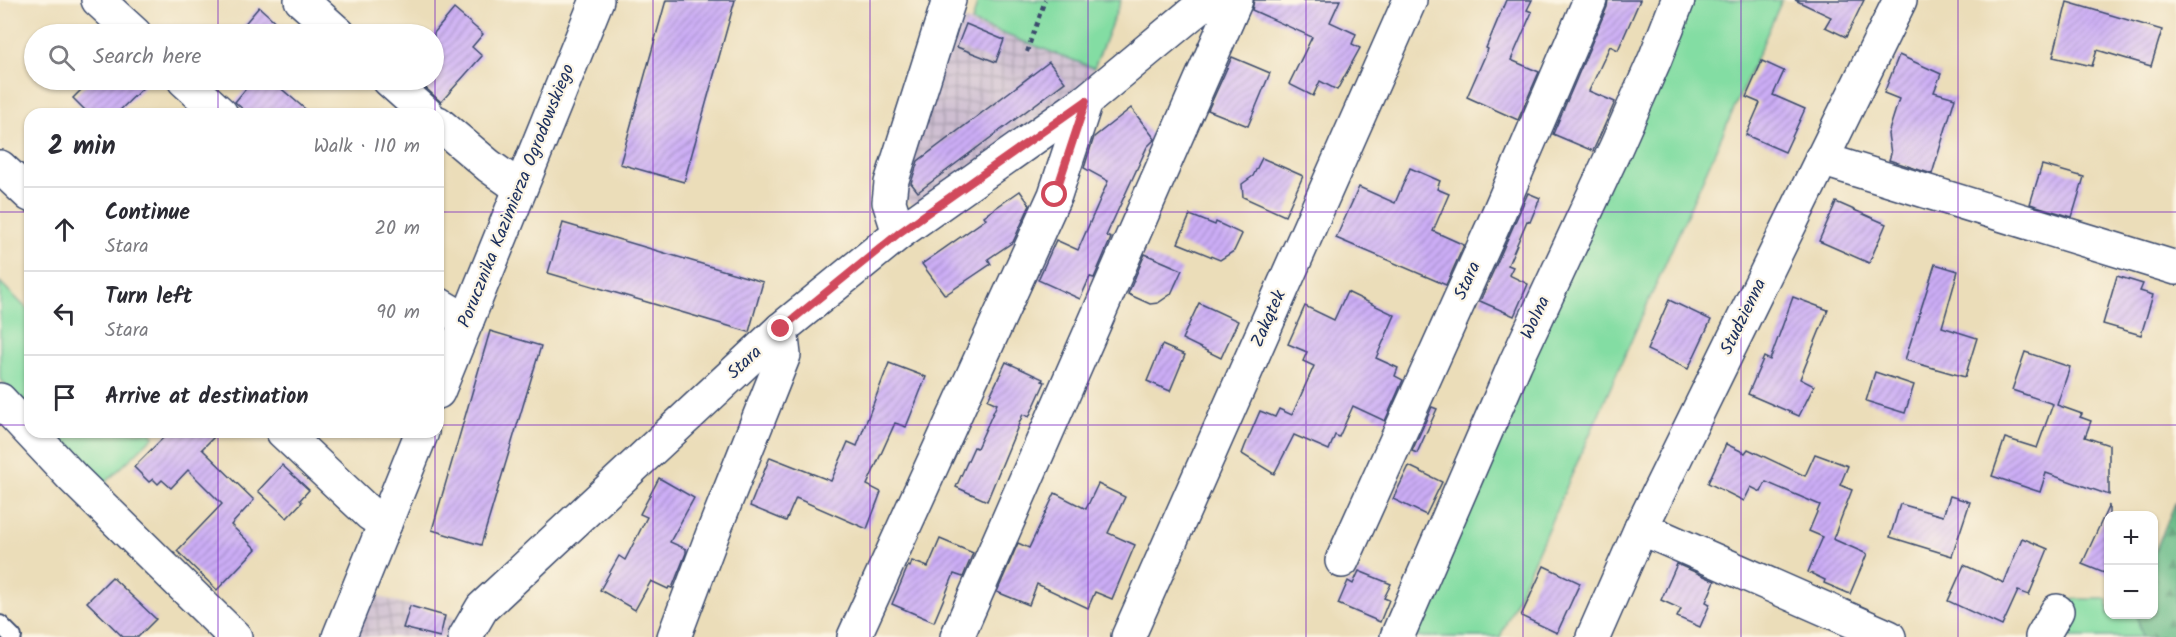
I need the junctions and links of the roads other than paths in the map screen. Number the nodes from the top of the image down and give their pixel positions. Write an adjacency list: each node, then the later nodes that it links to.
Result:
1 (98, 0): 11 (street)
2 (301, 0): 12 (street)
3 (597, 0): 21 (street, Porucznika Kazimierza Ogrodowskiego)
4 (949, 0): 23 (street)
5 (1208, 0): 15 (street, Stara)
6 (1236, 0): 44 (street)
7 (1410, 0): 45 (street, Zakątek)
8 (1590, 0): 36 (street, Stara)
9 (1678, 0): 46 (street, Wolna)
10 (1900, 0): 19 (street, Studzienna)
11 (124, 24)
12 (328, 24)
13 (195, 90): 16 (street)
14 (400, 90): 17 (street)
15 (1086, 101): 23 (street, Stara); 43 (street)
16 (214, 108)
17 (420, 108)
18 (444, 128): 21 (street)
19 (1821, 159): 24 (street); 35 (street, Studzienna)
20 (0, 167): 22 (street)
21 (520, 188): 26 (street, Porucznika Kazimierza Ogrodowskiego)
22 (24, 189)
23 (899, 233): 27 (street, Stara)
24 (2176, 268)
25 (444, 308): 26 (street)
26 (467, 321): 28 (street, Porucznika Kazimierza Ogrodowskiego)
27 (781, 329): 41 (street, Stara); 42 (street)
28 (444, 377)
29 (0, 400): 30 (street)
30 (24, 426)
31 (36, 438): 39 (street)
32 (289, 438): 34 (street)
33 (420, 438): 34 (street)
34 (384, 524): 40 (street)
35 (1641, 528): 47 (street, Studzienna); 48 (street)
36 (1342, 561)
37 (0, 624): 38 (lane)
38 (13, 637)
39 (235, 637)
40 (339, 637)
41 (465, 637)
42 (674, 637)
43 (854, 637)
44 (957, 637)
45 (1128, 637)
46 (1396, 637)
47 (1593, 637)
48 (1889, 637)

